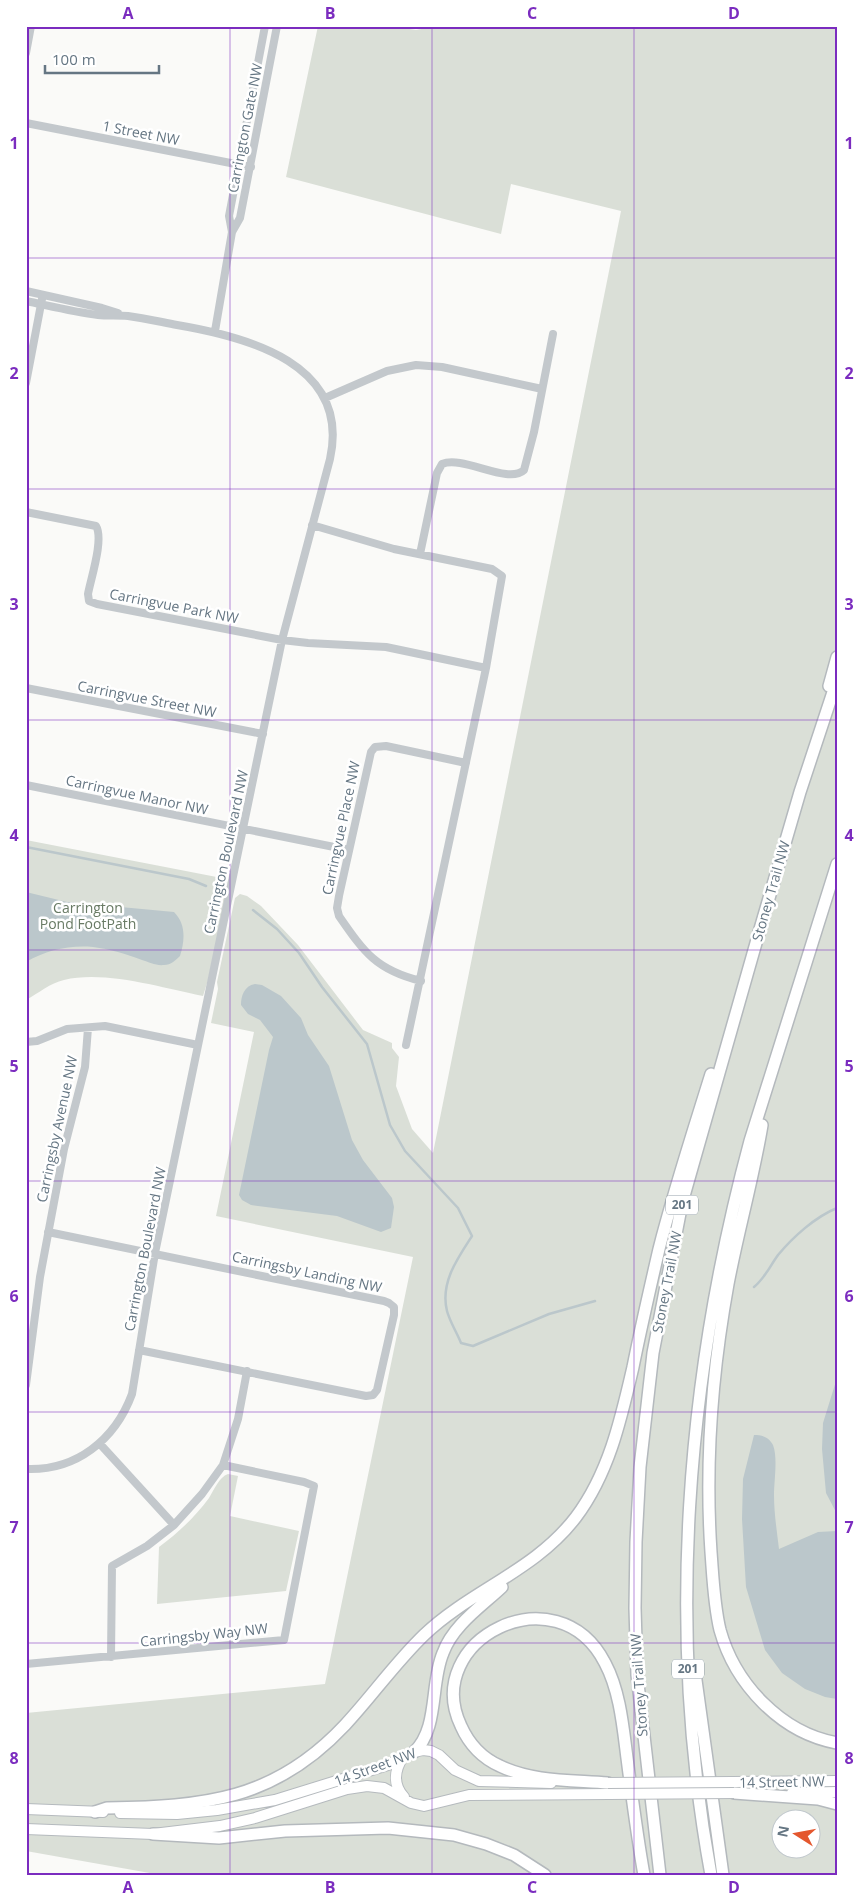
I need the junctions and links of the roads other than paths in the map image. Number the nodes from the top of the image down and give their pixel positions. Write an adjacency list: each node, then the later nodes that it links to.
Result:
1 (31, 26): 4 (street)
2 (265, 26): 6 (street, Carrington Gate NW)
3 (277, 26): 7 (street, Carrington Gate NW)
4 (26, 53)
5 (26, 123): 6 (street, 1 Street NW)
6 (239, 165): 7 (street, 1 Street NW); 8 (street, Carrington Gate NW)
7 (250, 167): 8 (street, Carrington Gate NW)
8 (232, 232): 14 (street, Carrington Gate NW)
9 (26, 292): 10 (street, Carrington Boulevard NW)
10 (43, 295): 12 (street); 13 (street, Carrington Boulevard NW)
11 (26, 302): 12 (street, Carrington Boulevard NW)
12 (41, 304): 13 (street, Carrington Boulevard NW); 16 (street)
13 (128, 316): 14 (street, Carrington Boulevard NW)
14 (215, 331): 18 (street, Carrington Boulevard NW)
15 (553, 334): 17 (street)
16 (26, 382)
17 (542, 389): 18 (street); 21 (street)
18 (325, 398): 20 (street, Carrington Boulevard NW)
19 (26, 512): 22 (street, Carringvue Park NW)
20 (312, 525): 21 (street); 22 (street, Carrington Boulevard NW)
21 (420, 554): 24 (street)
22 (282, 640): 24 (street); 27 (street, Carrington Boulevard NW)
23 (837, 657): 30 (highway)
24 (486, 668): 28 (street)
25 (837, 680): 30 (highway, Stoney Trail NW / 201)
26 (26, 688): 27 (street, Carringvue Street NW)
27 (263, 734): 31 (street, Carrington Boulevard NW)
28 (466, 763): 32 (street, Carringvue Place NW); 35 (street)
29 (26, 785): 31 (street, Carringvue Manor NW)
30 (800, 792): 34 (highway, Stoney Trail NW / 201)
31 (244, 829): 32 (street, Carringvue Manor NW); 38 (street, Carrington Boulevard NW)
32 (349, 850): 35 (street, Carringvue Place NW)
33 (837, 864): 40 (highway, 201)
34 (754, 950): 50 (highway); 69 (highway, Stoney Trail NW / 201)
35 (421, 981): 39 (street)
36 (88, 1028): 37 (street); 38 (street); 41 (street, Carringsby Avenue NW)
37 (26, 1042)
38 (198, 1045): 42 (street, Carrington Boulevard NW)
39 (406, 1045)
40 (768, 1085): 51 (highway, 201); 54 (highway)
41 (48, 1232): 42 (street); 45 (street, Carringsby Avenue NW)
42 (155, 1253): 43 (street, Carrington Boulevard NW); 44 (street, Carringsby Landing NW)
43 (140, 1350): 44 (street, Carringsby Landing NW); 46 (street, Carrington Boulevard NW)
44 (247, 1372): 47 (street)
45 (26, 1385)
46 (100, 1444): 48 (street, Carrington Boulevard NW); 49 (street)
47 (223, 1465): 49 (street); 52 (street, Carringsby Way NW)
48 (26, 1469)
49 (174, 1526): 52 (street)
50 (528, 1564): 55 (highway); 64 (highway)
51 (687, 1610): 70 (highway, 201); 71 (highway)
52 (111, 1657): 53 (street, Carringsby Way NW)
53 (26, 1664)
54 (837, 1743)
55 (414, 1752): 56 (main road, 14 Street NW); 59 (main road, 14 Street NW)
56 (403, 1758): 61 (main road); 64 (main road, 14 Street NW)
57 (837, 1781): 58 (main road, 14 Street NW)
58 (733, 1788): 59 (main road, 14 Street NW, bridge); 60 (main road, 14 Street NW); 62 (highway)
59 (608, 1789): 61 (main road, 14 Street NW); 68 (highway)
60 (837, 1792)
61 (411, 1803): 66 (main road, 14 Street NW)
62 (837, 1804)
63 (26, 1809): 64 (main road, 14 Street NW)
64 (94, 1812)
65 (26, 1829): 66 (main road, 14 Street NW)
66 (154, 1834): 67 (highway)
67 (545, 1875)
68 (644, 1875)
69 (660, 1875)
70 (710, 1875)
71 (723, 1875)

